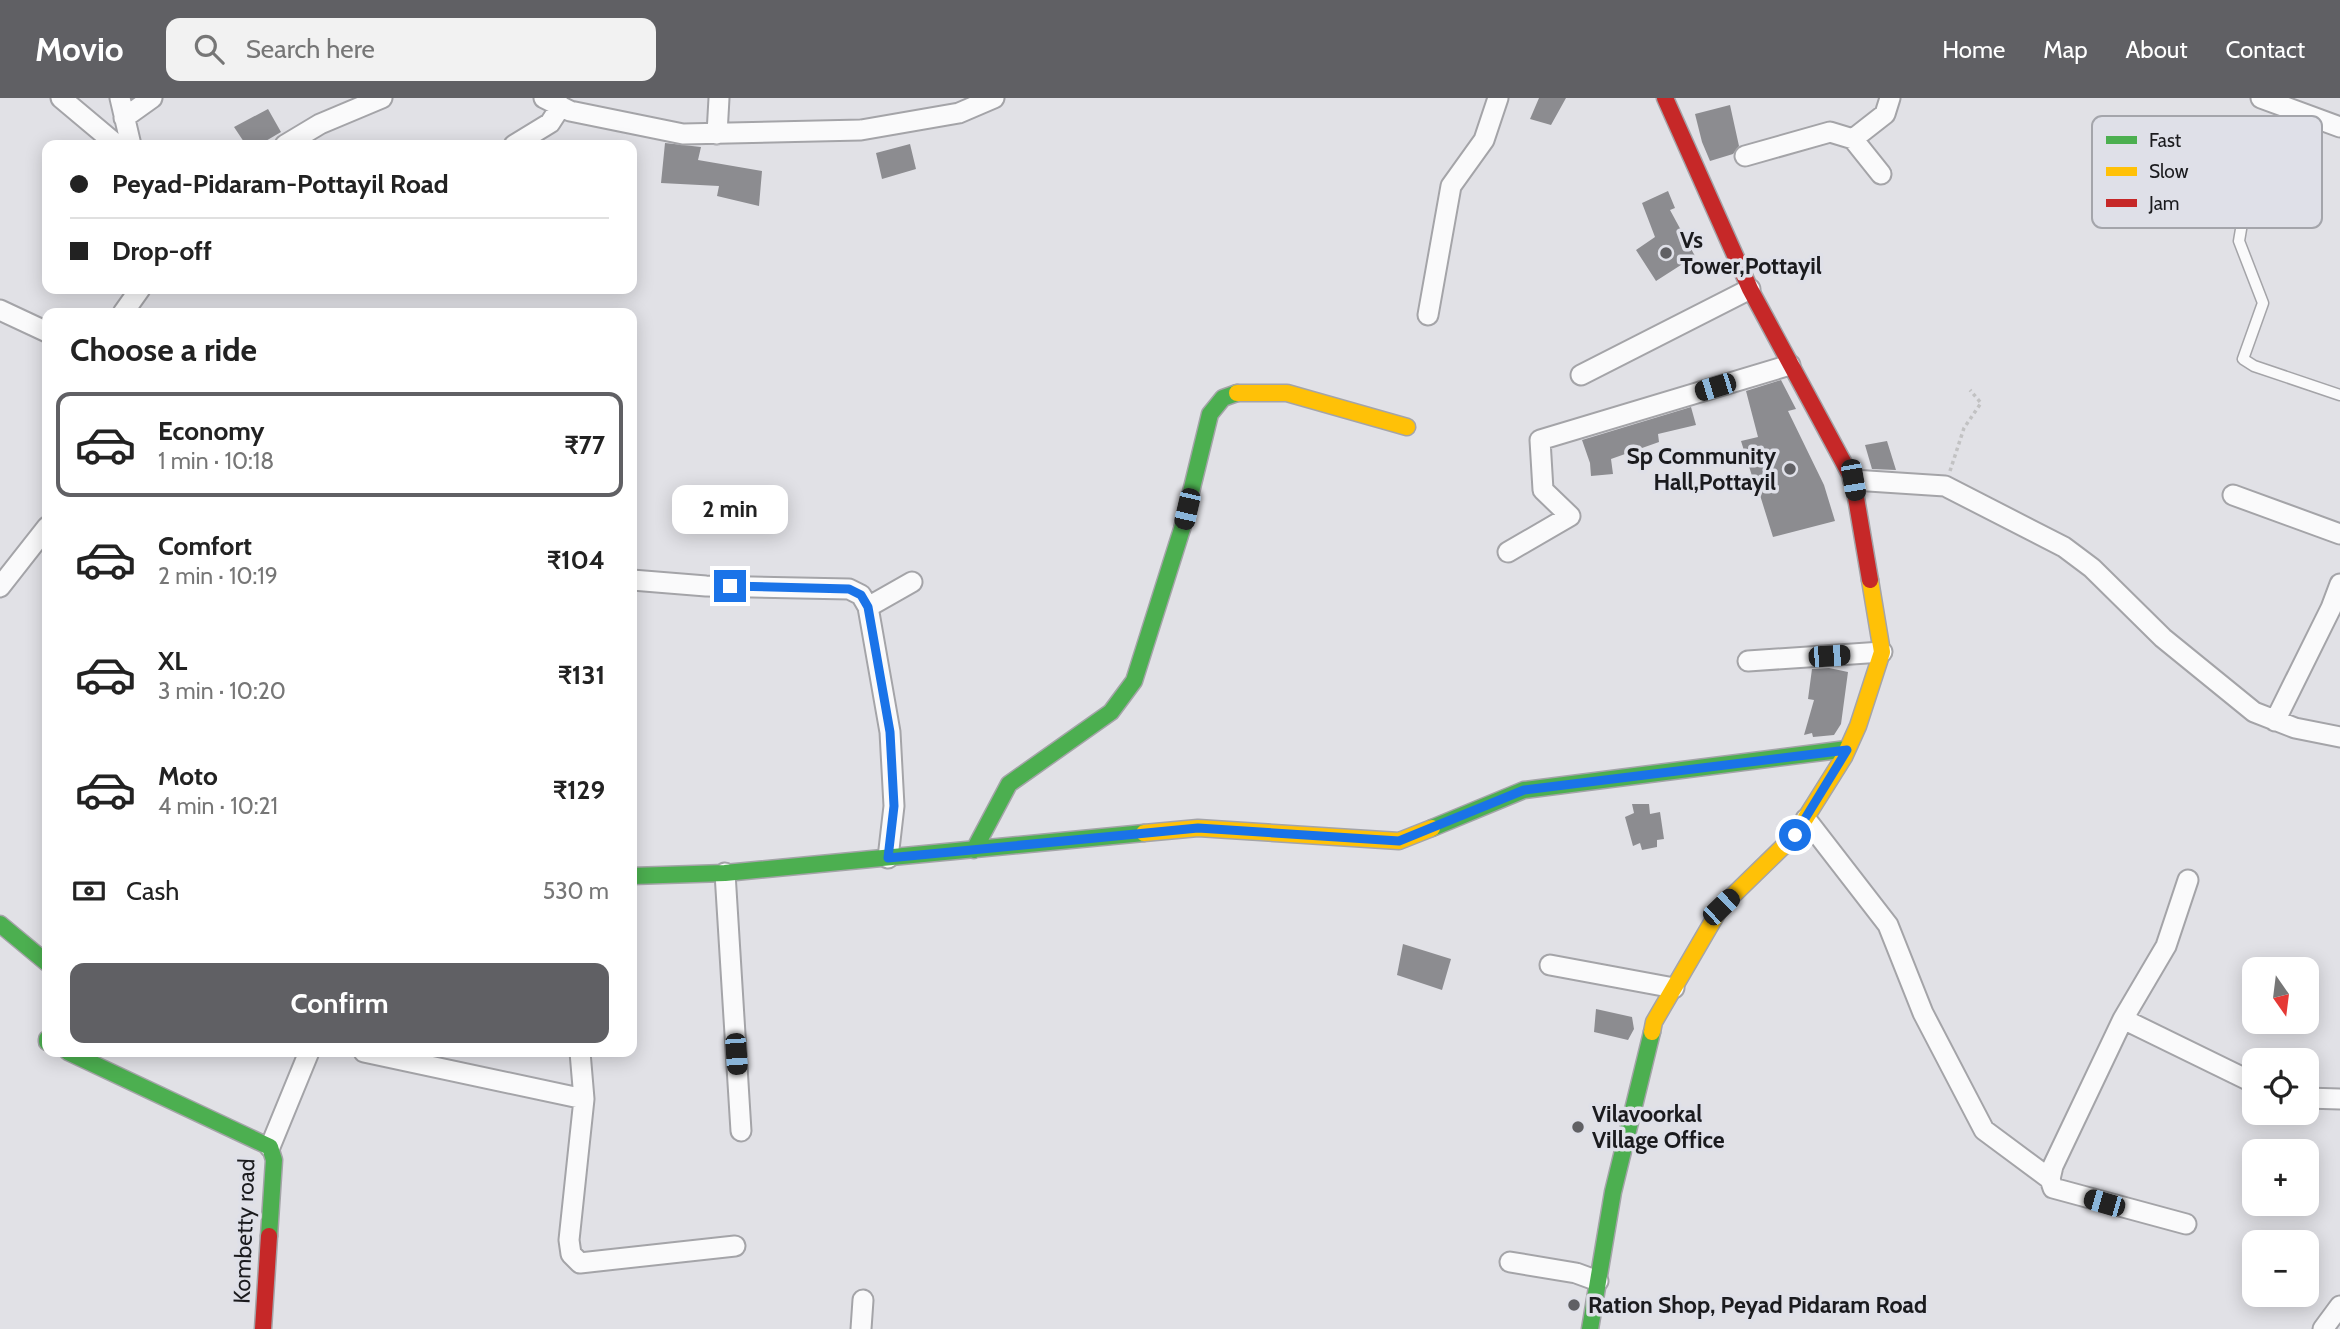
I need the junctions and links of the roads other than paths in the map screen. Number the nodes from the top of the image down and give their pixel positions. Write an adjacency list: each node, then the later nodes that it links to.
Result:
1 (61, 98): 18 (street)
2 (120, 98): 13 (street)
3 (152, 98): 13 (street)
4 (382, 98): 20 (street)
5 (719, 98): 16 (street)
6 (994, 98): 16 (street)
7 (1497, 98): 27 (street)
8 (1665, 98): 25 (street)
9 (1890, 98): 17 (street)
10 (2261, 98): 12 (street)
11 (552, 102): 16 (street); 21 (street)
12 (2310, 116)
13 (124, 118): 19 (street)
14 (2322, 120): 15 (street)
15 (2340, 127)
16 (717, 134)
17 (1853, 139): 22 (street); 23 (street)
18 (111, 140)
19 (130, 140)
20 (293, 140)
21 (522, 140)
22 (1745, 156)
23 (1881, 174)
24 (2241, 228): 31 (lane)
25 (1749, 289): 29 (street); 30 (street)
26 (0, 310): 28 (street)
27 (1428, 315)
28 (42, 330)
29 (1790, 365): 33 (street); 37 (street)
30 (1581, 375)
31 (2340, 395)
32 (1406, 427): 49 (street)
33 (1853, 480): 43 (street); 45 (street)
34 (2233, 495): 36 (street)
35 (42, 533): 41 (street)
36 (2340, 534)
37 (1508, 552)
38 (637, 580): 42 (street)
39 (912, 582): 42 (street)
40 (2340, 584): 45 (street)
41 (0, 587)
42 (868, 607): 50 (street)
43 (1882, 652): 44 (street); 47 (street)
44 (1748, 661)
45 (2276, 721): 46 (street)
46 (2340, 737)
47 (1847, 750): 48 (street); 49 (street)
48 (1806, 818): 57 (street); 69 (street)
49 (974, 850): 50 (street)
50 (888, 858): 51 (street)
51 (725, 873): 52 (street); 67 (street)
52 (637, 876)
53 (2188, 880): 58 (street)
54 (0, 924): 55 (street)
55 (42, 959)
56 (1550, 965): 57 (street)
57 (1674, 988): 73 (street)
58 (2123, 1019): 63 (street); 69 (street)
59 (79, 1057): 68 (street, Kombetty road)
60 (307, 1057): 68 (street)
61 (387, 1057): 64 (street)
62 (580, 1057): 64 (street)
63 (2242, 1077)
64 (584, 1099): 71 (street)
65 (2319, 1099): 66 (street)
66 (2340, 1100)
67 (741, 1131)
68 (270, 1147): 76 (street, Kombetty road)
69 (2050, 1179): 70 (street)
70 (2186, 1224)
71 (735, 1246)
72 (1510, 1262): 73 (street)
73 (1598, 1281): 78 (street)
74 (863, 1300): 77 (street)
75 (2340, 1306): 79 (street)
76 (263, 1329)
77 (861, 1329)
78 (1590, 1329)
79 (2323, 1329)

